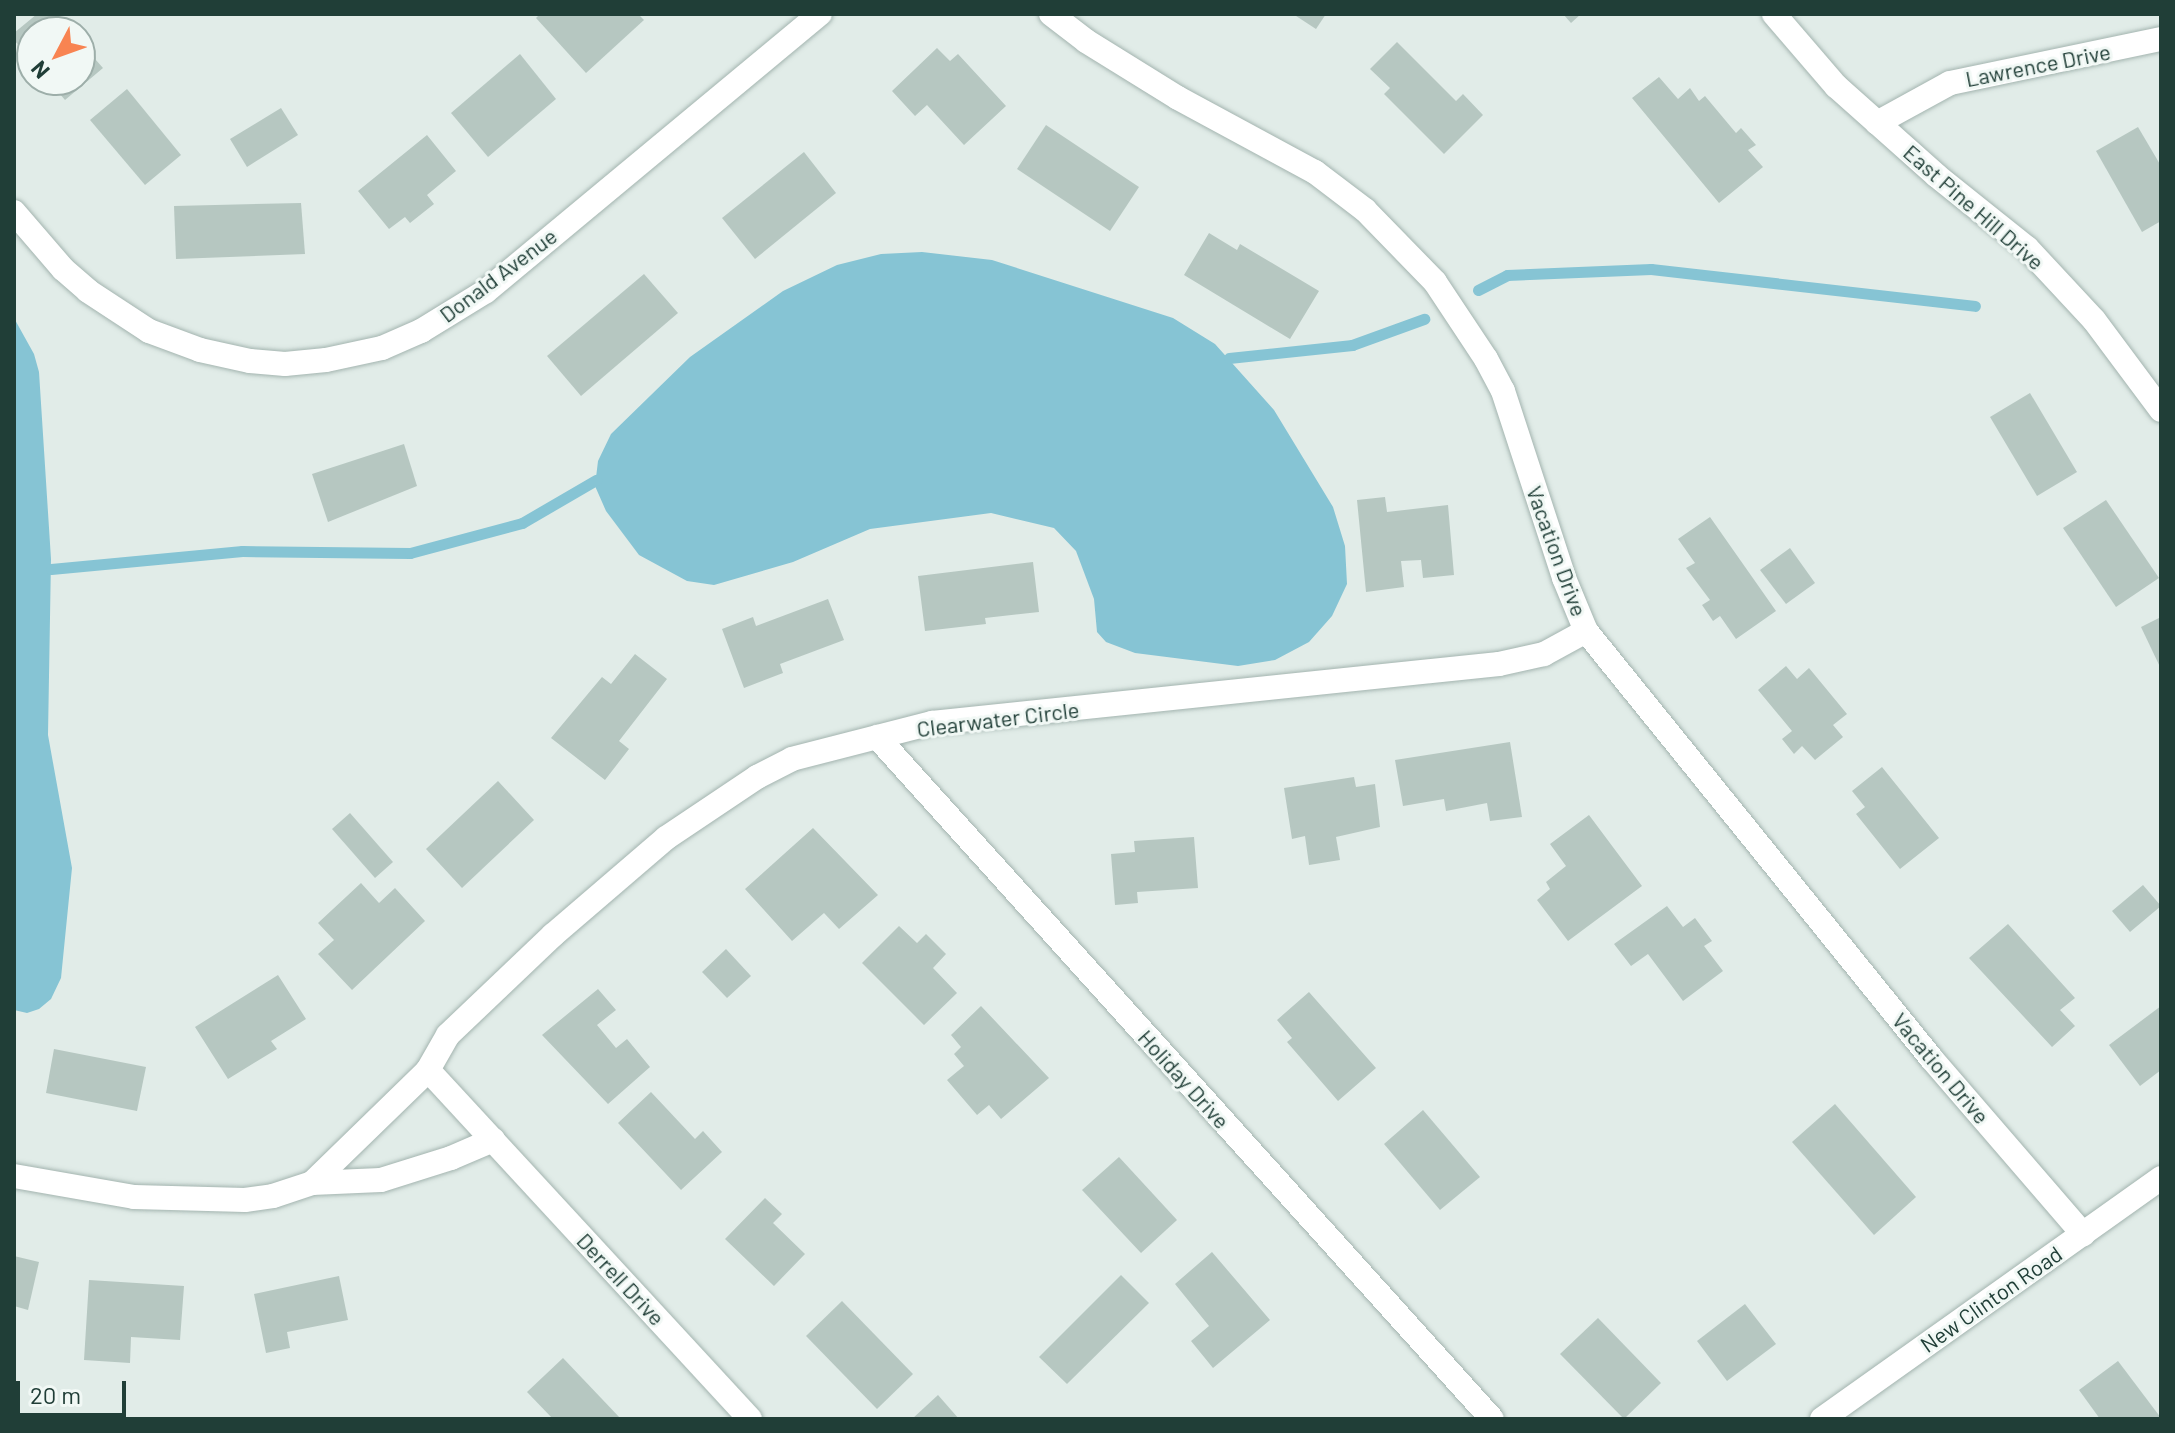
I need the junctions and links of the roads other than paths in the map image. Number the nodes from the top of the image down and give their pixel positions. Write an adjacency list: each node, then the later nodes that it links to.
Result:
1 (820, 14): 6 (street, Donald Avenue)
2 (1051, 14): 8 (street, Vacation Drive)
3 (1774, 14): 5 (street, East Pine Hill Drive)
4 (2161, 39): 5 (street, Lawrence Drive)
5 (1877, 123): 7 (street, East Pine Hill Drive)
6 (14, 212)
7 (2161, 410)
8 (1586, 631): 9 (street, Clearwater Circle); 15 (street, Vacation Drive)
9 (877, 737): 10 (street, Clearwater Circle); 17 (street, Holiday Drive)
10 (428, 1070): 11 (street, Derrell Drive); 14 (street)
11 (493, 1140): 14 (street); 16 (street, Derrell Drive)
12 (14, 1176): 14 (street)
13 (2161, 1178): 15 (street, New Clinton Road)
14 (312, 1183)
15 (2083, 1234): 18 (street, New Clinton Road)
16 (750, 1419)
17 (1492, 1419)
18 (1822, 1419)

